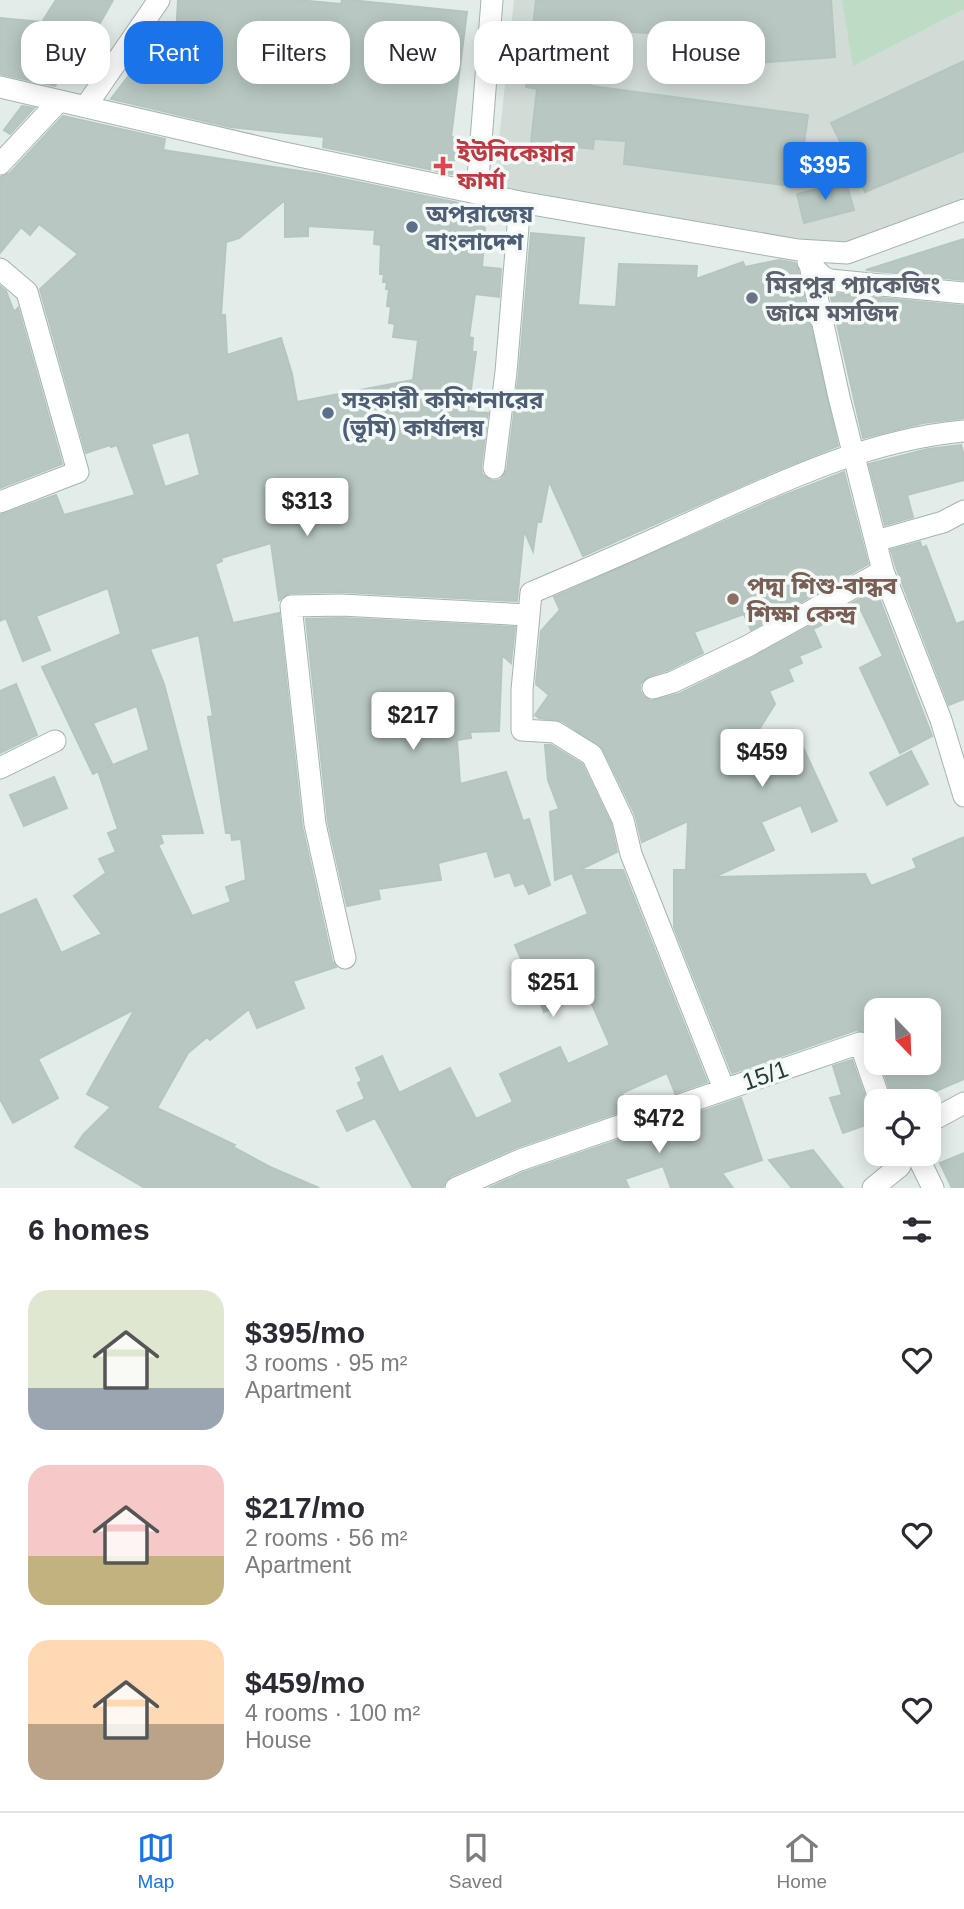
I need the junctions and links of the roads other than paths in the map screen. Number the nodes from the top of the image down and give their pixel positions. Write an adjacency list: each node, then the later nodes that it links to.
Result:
1 (159, 0): 5 (street)
2 (492, 0): 7 (street)
3 (0, 87): 4 (street)
4 (59, 101): 5 (street); 6 (street)
5 (86, 106): 7 (street)
6 (0, 164)
7 (477, 192): 8 (street)
8 (520, 202): 10 (street); 15 (street)
9 (964, 210): 10 (street)
10 (804, 257): 12 (street); 14 (street)
11 (0, 269): 16 (street)
12 (964, 293)
13 (964, 431): 14 (street)
14 (854, 455): 18 (street); 20 (street)
15 (494, 468)
16 (0, 502)
17 (964, 511): 18 (street)
18 (876, 541): 19 (street)
19 (883, 571): 21 (street); 24 (street)
20 (528, 614): 25 (street); 26 (street)
21 (653, 688)
22 (55, 741): 23 (street)
23 (0, 768)
24 (964, 796)
25 (345, 958)
26 (724, 1089): 27 (street, 15/1); 32 (street, 15/1)
27 (876, 1089)
28 (964, 1103): 29 (street)
29 (941, 1115)
30 (900, 1166): 33 (street)
31 (922, 1166): 34 (street)
32 (456, 1188)
33 (873, 1188)
34 (933, 1188)

